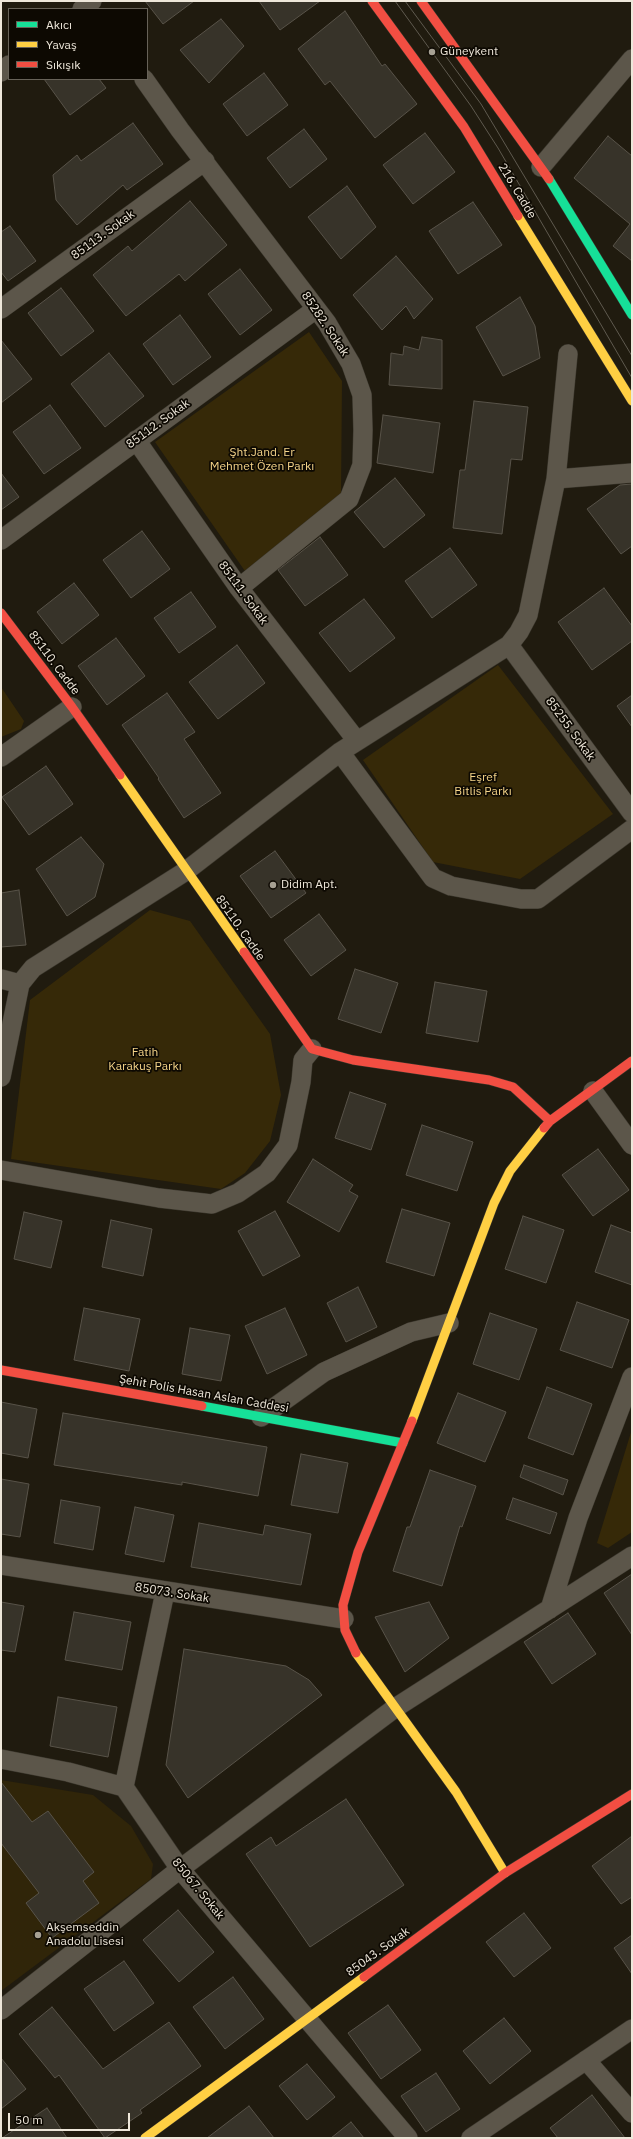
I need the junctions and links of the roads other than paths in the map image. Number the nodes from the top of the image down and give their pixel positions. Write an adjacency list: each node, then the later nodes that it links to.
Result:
1 (372, 1): 11 (street, 216. Cadde)
2 (428, 3): 6 (street)
3 (632, 59): 6 (street)
4 (145, 80): 5 (street, 85282. Sokak)
5 (204, 161): 7 (street, 85113. Sokak); 8 (street, 85282. Sokak)
6 (541, 167): 9 (street)
7 (1, 308)
8 (316, 309): 12 (street, 85112. Sokak); 16 (street, 85282. Sokak)
9 (632, 315)
10 (568, 354): 14 (street)
11 (632, 401)
12 (136, 440): 15 (street, 85112. Sokak); 16 (street, 85111. Sokak)
13 (632, 473): 14 (street)
14 (556, 478): 18 (street)
15 (1, 540)
16 (239, 588): 20 (street, 85111. Sokak)
17 (1, 613): 19 (street, 85110. Cadde)
18 (509, 645): 20 (street); 23 (street, 85255. Sokak)
19 (72, 707): 22 (street); 25 (street, 85110. Cadde)
20 (357, 741): 21 (street)
21 (340, 752): 24 (street); 25 (street)
22 (1, 757)
23 (632, 812)
24 (632, 830)
25 (186, 871): 27 (street); 28 (street, 85110. Cadde)
26 (1, 979): 27 (street)
27 (20, 984): 30 (street)
28 (312, 1049): 32 (street); 34 (street)
29 (632, 1060): 31 (street)
30 (1, 1077)
31 (592, 1091): 32 (street); 33 (street)
32 (550, 1121): 35 (street)
33 (632, 1145)
34 (1, 1170)
35 (449, 1323): 38 (street); 39 (street)
36 (1, 1370): 38 (street, Şehit Polis Hasan Aslan Caddesi)
37 (632, 1376): 43 (street)
38 (261, 1417): 39 (street, Şehit Polis Hasan Aslan Caddesi)
39 (403, 1443): 44 (street)
40 (632, 1556): 43 (street)
41 (1, 1565): 42 (street, 85073. Sokak)
42 (165, 1592): 44 (street, 85073. Sokak); 47 (street)
43 (550, 1608): 45 (street)
44 (344, 1618): 45 (street)
45 (394, 1708): 49 (street); 50 (street)
46 (1, 1759): 47 (street)
47 (124, 1787): 49 (street, 85067. Sokak)
48 (632, 1794): 50 (street, 85043. Sokak)
49 (180, 1869): 51 (street); 52 (street, 85067. Sokak)
50 (505, 1873): 52 (street, 85043. Sokak)
51 (1, 2010)
52 (308, 2019): 56 (street, 85043. Sokak); 57 (street, 85067. Sokak)
53 (632, 2029): 54 (street)
54 (586, 2060): 55 (street); 58 (street)
55 (632, 2113)
56 (146, 2138)
57 (408, 2138)
58 (471, 2138)

